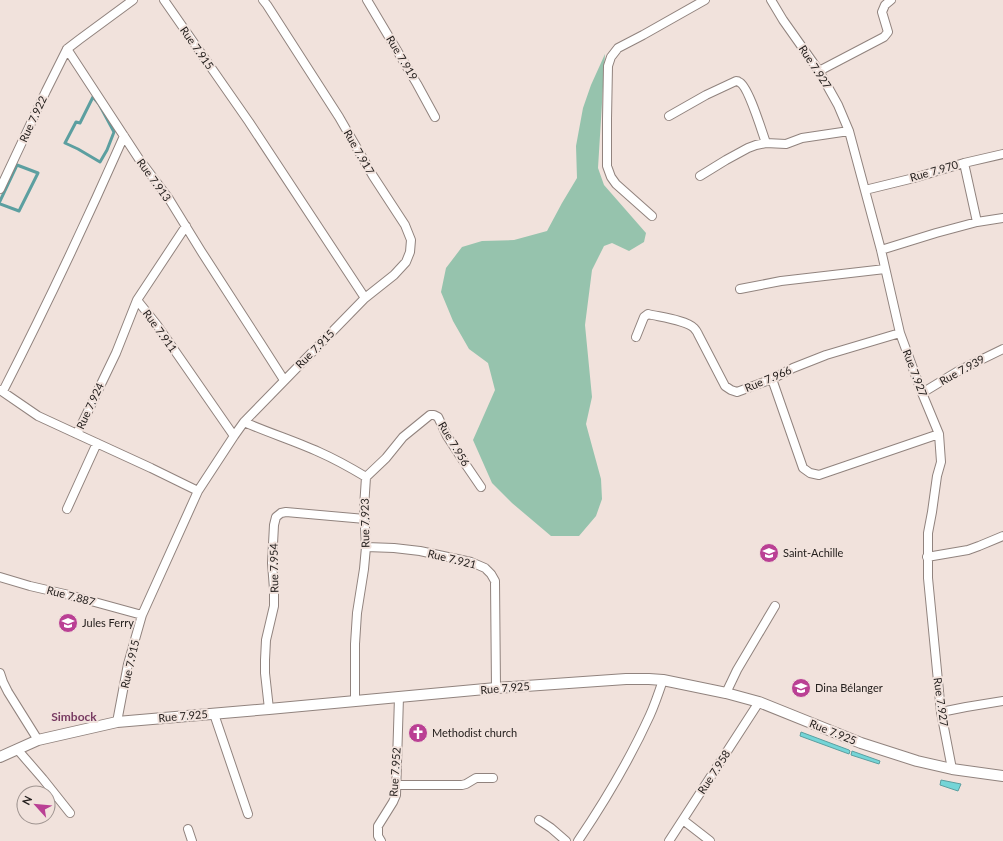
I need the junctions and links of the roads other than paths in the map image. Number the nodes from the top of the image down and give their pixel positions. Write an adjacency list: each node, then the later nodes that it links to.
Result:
1 (133, 0): 8 (street)
2 (164, 0): 27 (street, Rue 7.915)
3 (263, 0): 27 (street, Rue 7.917)
4 (367, 0): 11 (street, Rue 7.919)
5 (705, 0): 20 (street)
6 (771, 0): 9 (street, Rue 7.927)
7 (891, 0): 9 (street)
8 (67, 49): 13 (street, Rue 7.913); 18 (street, Rue 7.922)
9 (819, 71): 12 (street, Rue 7.927)
10 (669, 116): 14 (street)
11 (435, 117)
12 (849, 131): 14 (street); 19 (street, Rue 7.927)
13 (124, 136): 23 (street, Rue 7.913); 34 (street)
14 (766, 143): 17 (street)
15 (1003, 154): 16 (street, Rue 7.970)
16 (964, 163): 19 (street, Rue 7.970); 22 (street)
17 (700, 176)
18 (0, 190)
19 (865, 190): 24 (street, Rue 7.927)
20 (652, 216)
21 (1003, 218): 22 (street)
22 (977, 222): 24 (street)
23 (186, 226): 28 (street, Rue 7.911); 32 (street, Rue 7.913)
24 (881, 250): 25 (street, Rue 7.927)
25 (885, 269): 26 (street); 29 (street, Rue 7.927)
26 (740, 289)
27 (365, 298): 32 (street, Rue 7.915)
28 (137, 300): 37 (street, Rue 7.924); 39 (street, Rue 7.911)
29 (900, 334): 33 (street, Rue 7.966); 35 (street, Rue 7.927)
30 (636, 337): 33 (street, Rue 7.966)
31 (1003, 349): 35 (street, Rue 7.939)
32 (284, 380): 36 (street, Rue 7.915)
33 (772, 380): 38 (street)
34 (2, 391): 37 (street)
35 (922, 393): 38 (street, Rue 7.927)
36 (244, 422): 39 (street, Rue 7.915); 41 (street)
37 (77, 434): 40 (street, Rue 7.924)
38 (939, 434): 48 (street, Rue 7.927)
39 (234, 436): 43 (street, Rue 7.915)
40 (97, 443): 43 (street, Rue 7.924); 44 (street)
41 (366, 477): 42 (street, Rue 7.956); 45 (street, Rue 7.923)
42 (481, 486)
43 (198, 491): 51 (street, Rue 7.915)
44 (67, 509)
45 (365, 519): 47 (street, Rue 7.923); 60 (street, Rue 7.954)
46 (1003, 536): 48 (street)
47 (366, 547): 54 (street, Rue 7.921); 57 (street, Rue 7.923)
48 (927, 557): 61 (street, Rue 7.927)
49 (0, 577): 51 (street, Rue 7.887)
50 (775, 606): 55 (street)
51 (142, 615): 63 (street, Rue 7.915)
52 (0, 673): 64 (street)
53 (663, 680): 54 (street, Rue 7.925); 55 (street, Rue 7.925); 79 (street)
54 (496, 688): 56 (street, Rue 7.925)
55 (726, 693): 59 (street, Rue 7.925)
56 (399, 697): 57 (street, Rue 7.925); 70 (street, Rue 7.952)
57 (355, 701): 60 (street, Rue 7.925)
58 (1003, 701): 61 (street)
59 (758, 702): 67 (street, Rue 7.925); 74 (street, Rue 7.958)
60 (269, 709): 62 (street, Rue 7.925)
61 (941, 712): 67 (street, Rue 7.927)
62 (214, 714): 63 (street, Rue 7.925); 72 (street)
63 (117, 722): 64 (street, Rue 7.925)
64 (38, 740): 65 (street, Rue 7.925)
65 (17, 749): 66 (street, Rue 7.925); 71 (street)
66 (0, 757)
67 (952, 769): 68 (street, Rue 7.925)
68 (1003, 776)
69 (493, 778): 70 (street)
70 (396, 785): 77 (street, Rue 7.952)
71 (70, 813)
72 (248, 814)
73 (539, 820): 78 (street)
74 (683, 820): 80 (street, Rue 7.958); 81 (street)
75 (188, 829): 76 (street)
76 (192, 841)
77 (381, 841)
78 (566, 841)
79 (578, 841)
80 (669, 841)
81 (710, 841)

